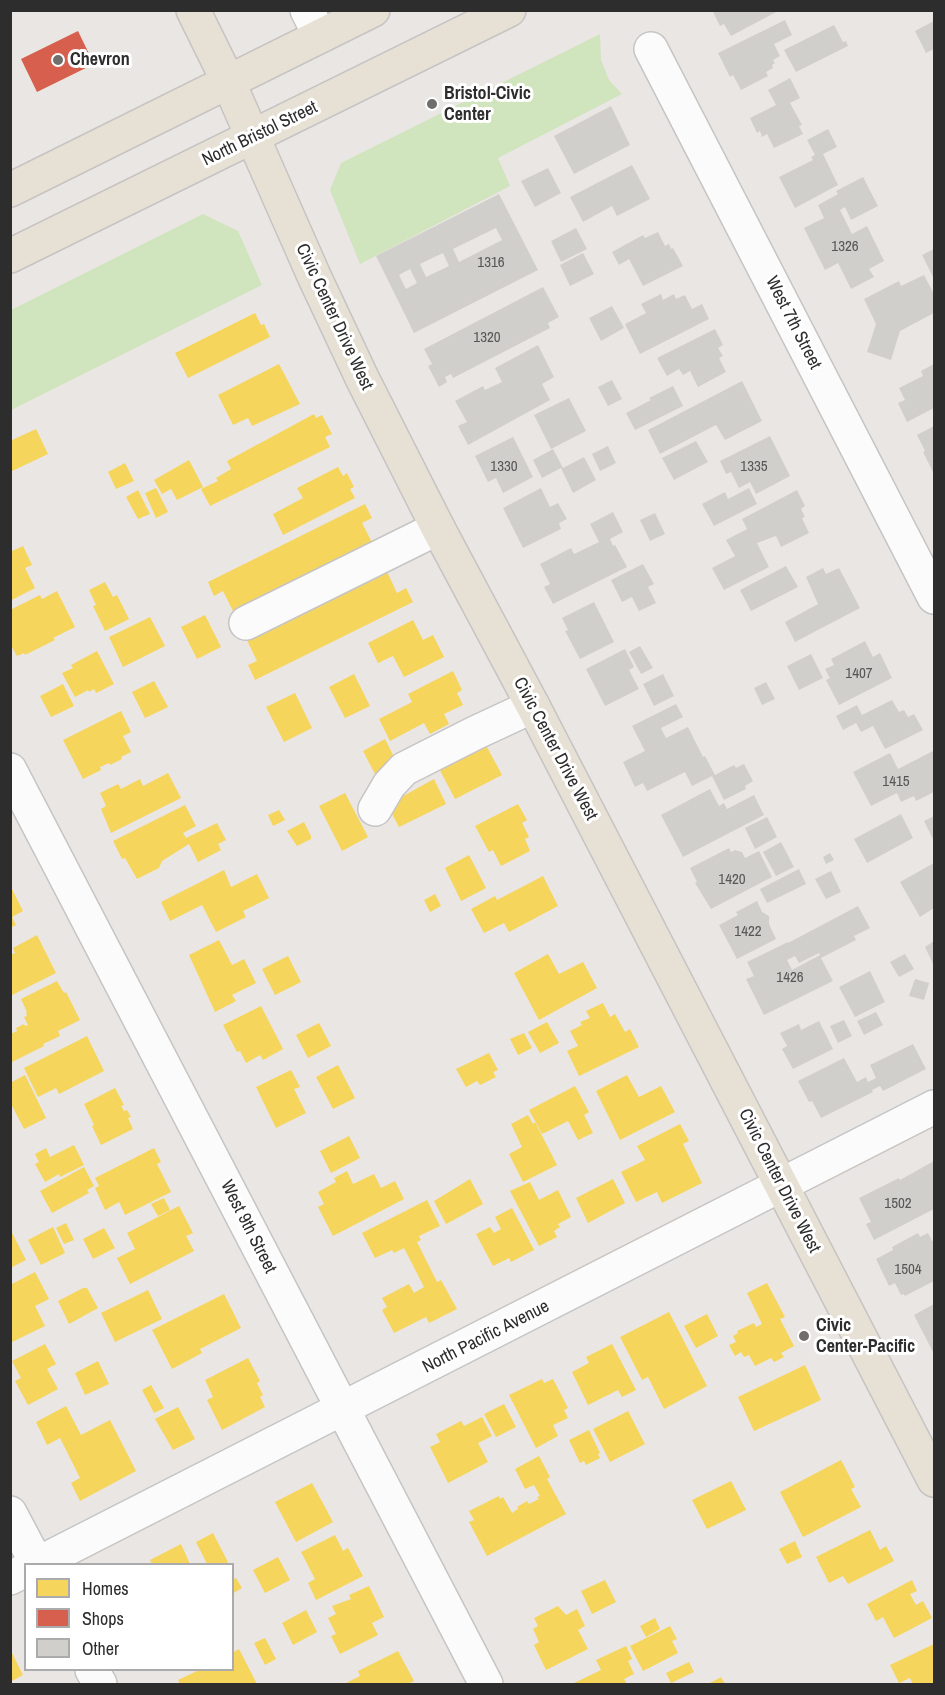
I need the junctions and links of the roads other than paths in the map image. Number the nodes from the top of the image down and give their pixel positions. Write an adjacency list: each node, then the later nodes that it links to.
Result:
1 (193, 10): 6 (main road, Civic Center Drive West)
2 (373, 10): 4 (main road)
3 (509, 10): 7 (main road, North Bristol Street)
4 (314, 23): 6 (main road)
5 (651, 49): 11 (street, West 7th Street)
6 (228, 81): 7 (main road, Civic Center Drive West); 8 (main road)
7 (254, 138): 9 (main road, North Bristol Street); 10 (main road, Civic Center Drive West)
8 (10, 190)
9 (10, 256)
10 (438, 528): 12 (street); 13 (main road, Civic Center Drive West)
11 (934, 597)
12 (246, 623)
13 (532, 706): 15 (street); 17 (main road, Civic Center Drive West)
14 (10, 770): 18 (street, West 9th Street)
15 (375, 808)
16 (934, 1107): 17 (street, North Pacific Avenue)
17 (781, 1186): 18 (street, North Pacific Avenue); 19 (main road, Civic Center Drive West)
18 (343, 1410): 22 (street, North Pacific Avenue); 25 (street, West 9th Street)
19 (934, 1480)
20 (10, 1513): 21 (street)
21 (37, 1563)
22 (40, 1563)
23 (24, 1571): 24 (street)
24 (10, 1578)
25 (486, 1684)

